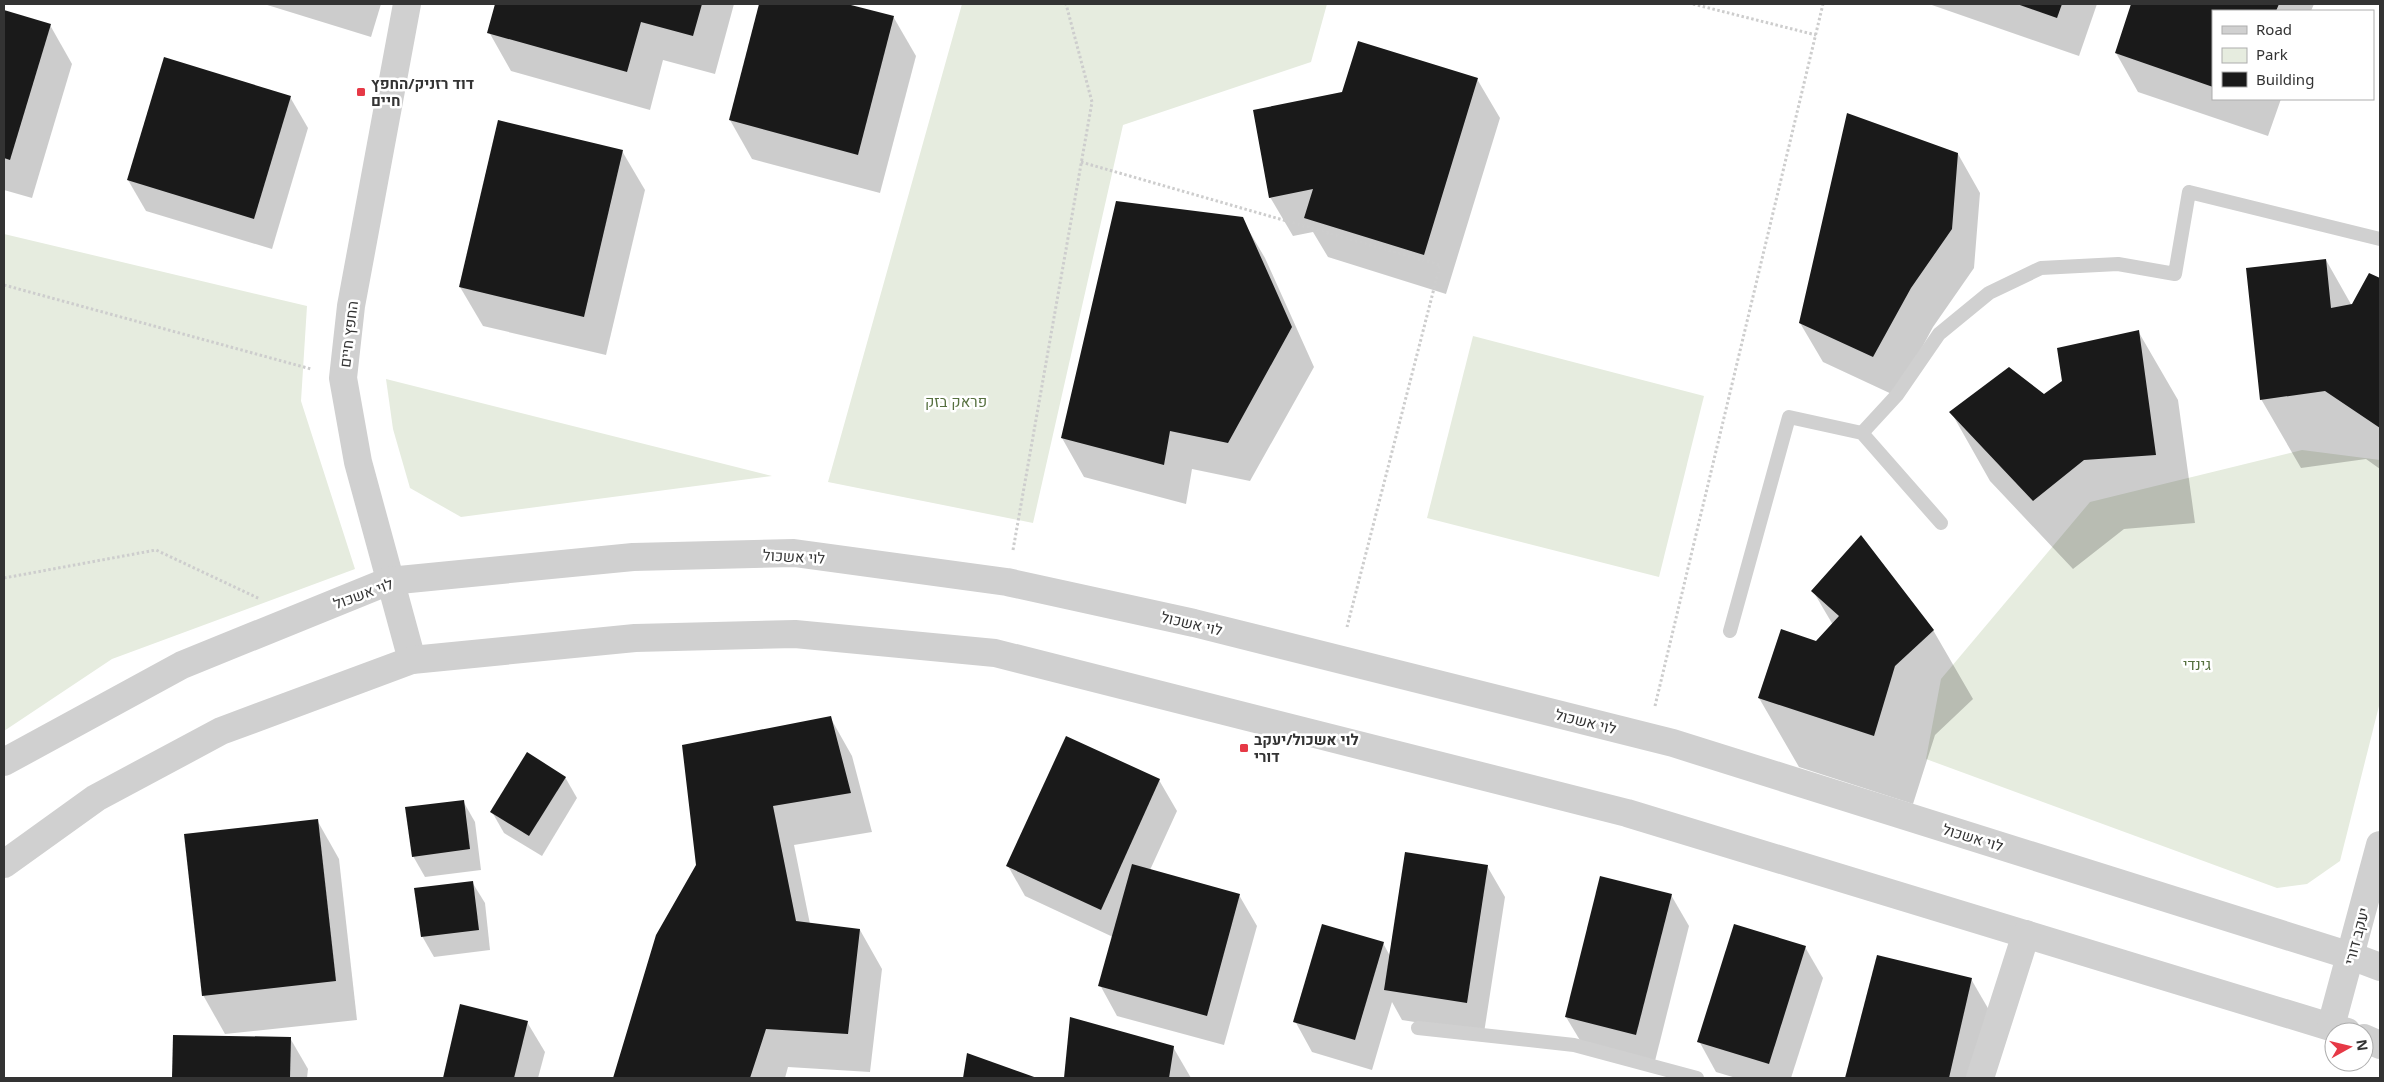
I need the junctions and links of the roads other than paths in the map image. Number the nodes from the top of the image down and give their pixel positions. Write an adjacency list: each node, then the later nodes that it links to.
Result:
1 (407, 4): 5 (street, החפץ חיים)
2 (2380, 239): 3 (lane)
3 (1862, 433): 4 (lane); 6 (lane)
4 (1941, 522)
5 (389, 581): 7 (street, החפץ חיים); 8 (street, לוי אשכול); 12 (street, לוי אשכול)
6 (1730, 631)
7 (412, 660): 10 (street); 11 (street)
8 (4, 762)
9 (2380, 845): 12 (street, יעקב דורי)
10 (4, 864)
11 (2026, 934): 15 (street); 18 (street)
12 (2351, 956): 13 (street, לוי אשכול); 14 (street, יעקב דורי)
13 (2380, 967)
14 (2340, 1022)
15 (2324, 1024)
16 (1418, 1028): 17 (lane)
17 (1697, 1078)
18 (1980, 1078)

